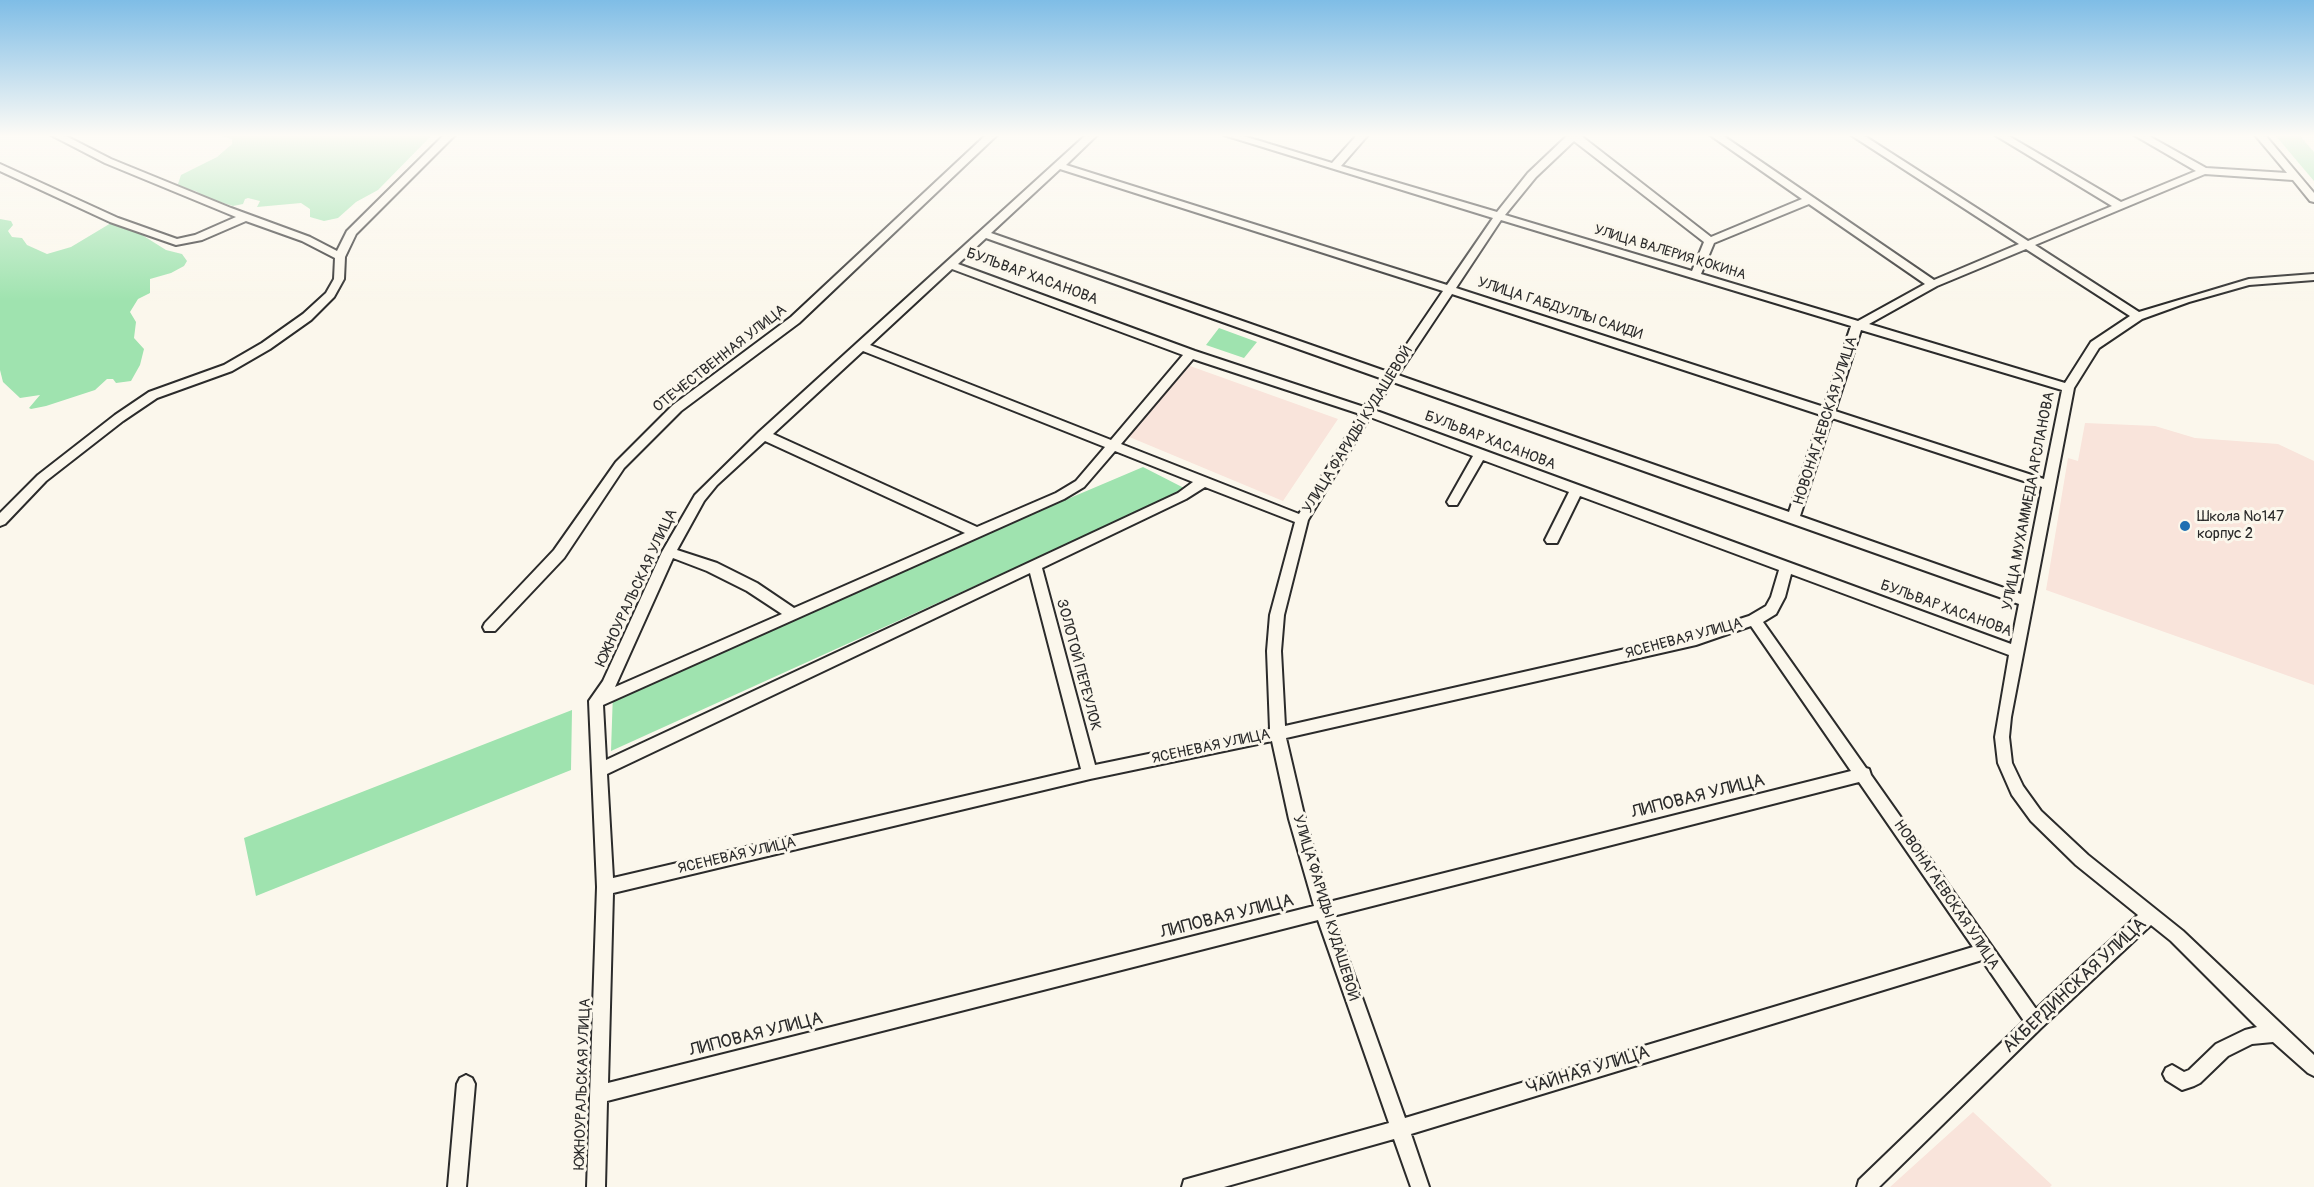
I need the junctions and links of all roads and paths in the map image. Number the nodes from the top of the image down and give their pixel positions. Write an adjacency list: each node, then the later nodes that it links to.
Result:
1 (51, 190): 17 (street)
2 (181, 190): 17 (street)
3 (393, 190): 21 (street)
4 (930, 190): 53 (street, ОТЕЧЕСТВЕННАЯ УЛИЦА)
5 (1033, 190): 18 (street, ЮЖНОУРАЛЬСКАЯ УЛИЦА)
6 (1137, 190): 26 (street, УЛИЦА ГАБДУЛЛЫ САИДИ)
7 (1413, 190): 16 (street, УЛИЦА ВАЛЕРИЯ КОКИНА)
8 (1520, 190): 16 (street, УЛИЦА ФАРИДЫ КУДАШЕВОЙ)
9 (1644, 190): 19 (street)
10 (1796, 190): 14 (street)
11 (1942, 190): 20 (street)
12 (2094, 190): 15 (street)
13 (2157, 190): 15 (street, НОВОНАГАЕВСКАЯ УЛИЦА)
14 (1810, 200): 19 (street); 25 (street)
15 (2120, 206): 20 (street, НОВОНАГАЕВСКАЯ УЛИЦА)
16 (1499, 216): 23 (street, УЛИЦА ВАЛЕРИЯ КОКИНА); 26 (street, УЛИЦА ФАРИДЫ КУДАШЕВОЙ)
17 (247, 217): 21 (street)
18 (984, 234): 22 (street, ЮЖНОУРАЛЬСКАЯ УЛИЦА); 31 (street, БУЛЬВАР ХАСАНОВА)
19 (1710, 241): 23 (street)
20 (2027, 245): 25 (street, НОВОНАГАЕВСКАЯ УЛИЦА); 27 (street)
21 (340, 257): 44 (street)
22 (950, 265): 29 (street, ЮЖНОУРАЛЬСКАЯ УЛИЦА); 30 (street, БУЛЬВАР ХАСАНОВА)
23 (1695, 276): 28 (street, УЛИЦА ВАЛЕРИЯ КОКИНА)
24 (2314, 277): 27 (street, УЛИЦА МУХАММЕДА АРСЛАНОВА)
25 (1933, 284): 28 (street, НОВОНАГАЕВСКАЯ УЛИЦА)
26 (1449, 289): 31 (street, УЛИЦА ФАРИДЫ КУДАШЕВОЙ); 34 (street, УЛИЦА ГАБДУЛЛЫ САИДИ)
27 (2138, 316): 32 (street, УЛИЦА МУХАММЕДА АРСЛАНОВА)
28 (1857, 326): 32 (street, УЛИЦА ВАЛЕРИЯ КОКИНА); 34 (street, НОВОНАГАЕВСКАЯ УЛИЦА)
29 (861, 346): 35 (street, ЮЖНОУРАЛЬСКАЯ УЛИЦА); 36 (street)
30 (1191, 354): 33 (street, БУЛЬВАР ХАСАНОВА); 36 (street)
31 (1390, 376): 33 (street, УЛИЦА ФАРИДЫ КУДАШЕВОЙ); 42 (street, БУЛЬВАР ХАСАНОВА)
32 (2068, 388): 39 (street, УЛИЦА МУХАММЕДА АРСЛАНОВА)
33 (1367, 412): 37 (street, БУЛЬВАР ХАСАНОВА); 43 (street, УЛИЦА ФАРИДЫ КУДАШЕВОЙ)
34 (1828, 413): 39 (street, УЛИЦА ГАБДУЛЛЫ САИДИ); 42 (street, НОВОНАГАЕВСКАЯ УЛИЦА)
35 (763, 435): 45 (street); 47 (street, ЮЖНОУРАЛЬСКАЯ УЛИЦА)
36 (1113, 446): 38 (street); 45 (street)
37 (1480, 455): 40 (street, БУЛЬВАР ХАСАНОВА); 41 (street)
38 (1202, 482): 43 (street); 48 (street)
39 (2049, 485): 50 (street, УЛИЦА МУХАММЕДА АРСЛАНОВА)
40 (1576, 491): 46 (street); 49 (street, БУЛЬВАР ХАСАНОВА)
41 (1453, 502)
42 (1793, 518): 50 (street, БУЛЬВАР ХАСАНОВА)
43 (1302, 520): 56 (street, УЛИЦА ФАРИДЫ КУДАШЕВОЙ)
44 (0, 521)
45 (978, 533): 51 (street)
46 (1552, 540)
47 (669, 552): 51 (street); 55 (street, ЮЖНОУРАЛЬСКАЯ УЛИЦА)
48 (1035, 566): 57 (street); 58 (street, ЗОЛОТОЙ ПЕРЕУЛОК)
49 (1786, 569): 52 (street, ЯСЕНЕВАЯ УЛИЦА); 54 (street, БУЛЬВАР ХАСАНОВА)
50 (2027, 601): 54 (street, УЛИЦА МУХАММЕДА АРСЛАНОВА)
51 (793, 614): 55 (street)
52 (1754, 621): 56 (street, ЯСЕНЕВАЯ УЛИЦА); 59 (street, НОВОНАГАЕВСКАЯ УЛИЦА)
53 (490, 627)
54 (2016, 652): 62 (street, УЛИЦА МУХАММЕДА АРСЛАНОВА)
55 (596, 701): 57 (street, ЮЖНОУРАЛЬСКАЯ УЛИЦА)
56 (1278, 733): 58 (street, ЯСЕНЕВАЯ УЛИЦА); 61 (street, УЛИЦА ФАРИДЫ КУДАШЕВОЙ)
57 (599, 771): 60 (street, ЮЖНОУРАЛЬСКАЯ УЛИЦА)
58 (1090, 773): 60 (street, ЯСЕНЕВАЯ УЛИЦА)
59 (1864, 774): 61 (street, ЛИПОВАЯ УЛИЦА); 63 (street, НОВОНАГАЕВСКАЯ УЛИЦА)
60 (604, 887): 69 (street, ЮЖНОУРАЛЬСКАЯ УЛИЦА)
61 (1324, 913): 69 (street, ЛИПОВАЯ УЛИЦА); 70 (street, УЛИЦА ФАРИДЫ КУДАШЕВОЙ)
62 (2150, 915): 64 (street, АКБЕРДИНСКАЯ УЛИЦА); 65 (street, АКБЕРДИНСКАЯ УЛИЦА)
63 (1984, 951): 64 (street, НОВОНАГАЕВСКАЯ УЛИЦА); 70 (street, ЧАЙНАЯ УЛИЦА)
64 (2035, 1022): 71 (street, АКБЕРДИНСКАЯ УЛИЦА)
65 (2276, 1033): 66 (street, АКБЕРДИНСКАЯ УЛИЦА); 67 (street)
66 (2314, 1067)
67 (2172, 1074)
68 (466, 1084): 72 (street)
69 (599, 1094): 73 (street, ЮЖНОУРАЛЬСКАЯ УЛИЦА)
70 (1399, 1129): 74 (street, ЧАЙНАЯ УЛИЦА); 75 (street, УЛИЦА ФАРИДЫ КУДАШЕВОЙ)
71 (1871, 1185)
72 (457, 1187)
73 (596, 1187)
74 (1191, 1187)
75 (1420, 1187)

